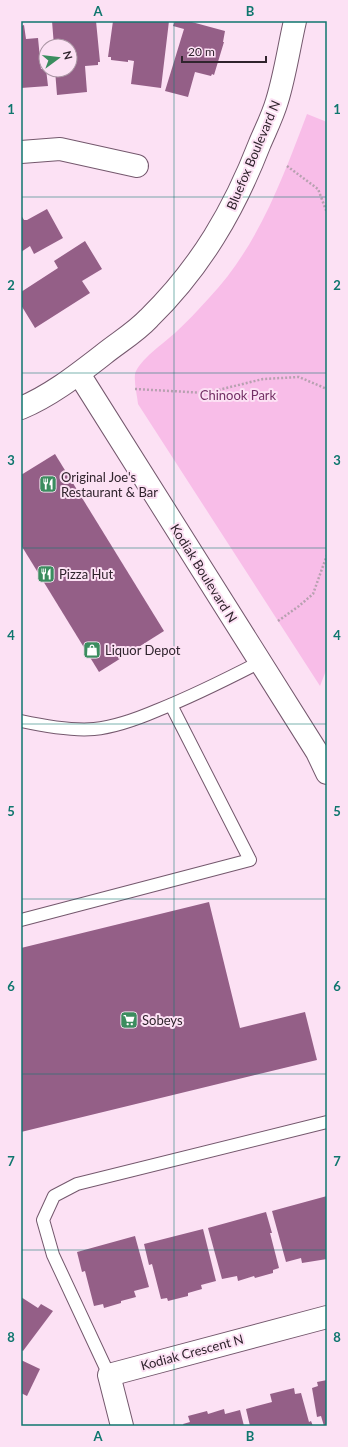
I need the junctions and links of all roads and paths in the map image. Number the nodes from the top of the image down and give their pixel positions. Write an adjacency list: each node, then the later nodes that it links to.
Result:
1 (294, 21): 6 (street, Bluefox Boulevard N)
2 (21, 152): 3 (street)
3 (137, 166)
4 (287, 166): 5 (path)
5 (327, 212)
6 (79, 374): 9 (street, Bluefox Boulevard N); 12 (street, Kodiak Boulevard N)
7 (135, 389): 8 (path)
8 (327, 389)
9 (21, 408)
10 (327, 555): 11 (path)
11 (278, 621)
12 (260, 662): 13 (lane); 15 (street, Kodiak Boulevard N)
13 (171, 705): 14 (lane); 16 (lane)
14 (21, 721)
15 (327, 773)
16 (21, 920)
17 (327, 1122): 19 (lane)
18 (327, 1317): 19 (street, Kodiak Crescent N)
19 (109, 1375): 20 (street)
20 (122, 1426)

